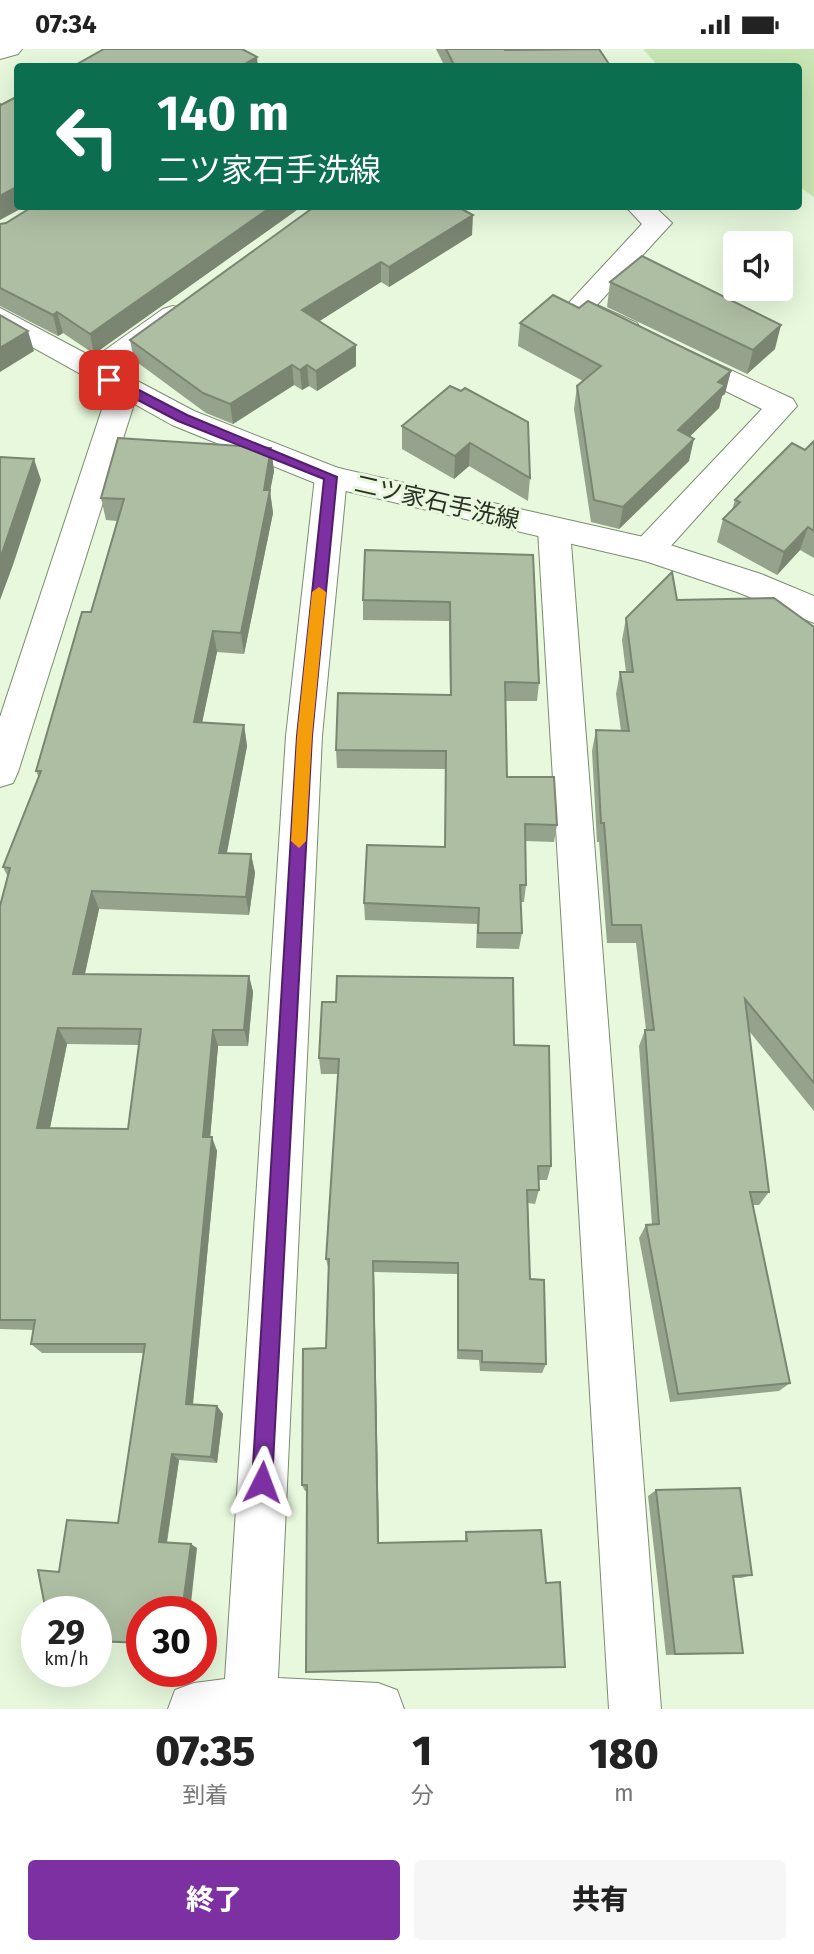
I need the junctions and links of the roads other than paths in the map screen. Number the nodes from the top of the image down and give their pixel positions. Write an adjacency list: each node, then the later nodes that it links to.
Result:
1 (10, 49): 2 (street)
2 (0, 52)
3 (643, 210): 10 (street)
4 (192, 302): 6 (street)
5 (0, 317): 6 (street, 二ツ家石手洗線)
6 (94, 372): 7 (street, 二ツ家石手洗線)
7 (124, 388): 8 (street, 二ツ家石手洗線); 12 (street)
8 (331, 477): 9 (street, 二ツ家石手洗線); 13 (street)
9 (554, 530): 10 (street, 二ツ家石手洗線); 16 (street)
10 (648, 550): 11 (street, 二ツ家石手洗線)
11 (814, 610)
12 (0, 772)
13 (250, 1703): 14 (street); 15 (street)
14 (194, 1709)
15 (378, 1709)
16 (635, 1709)

